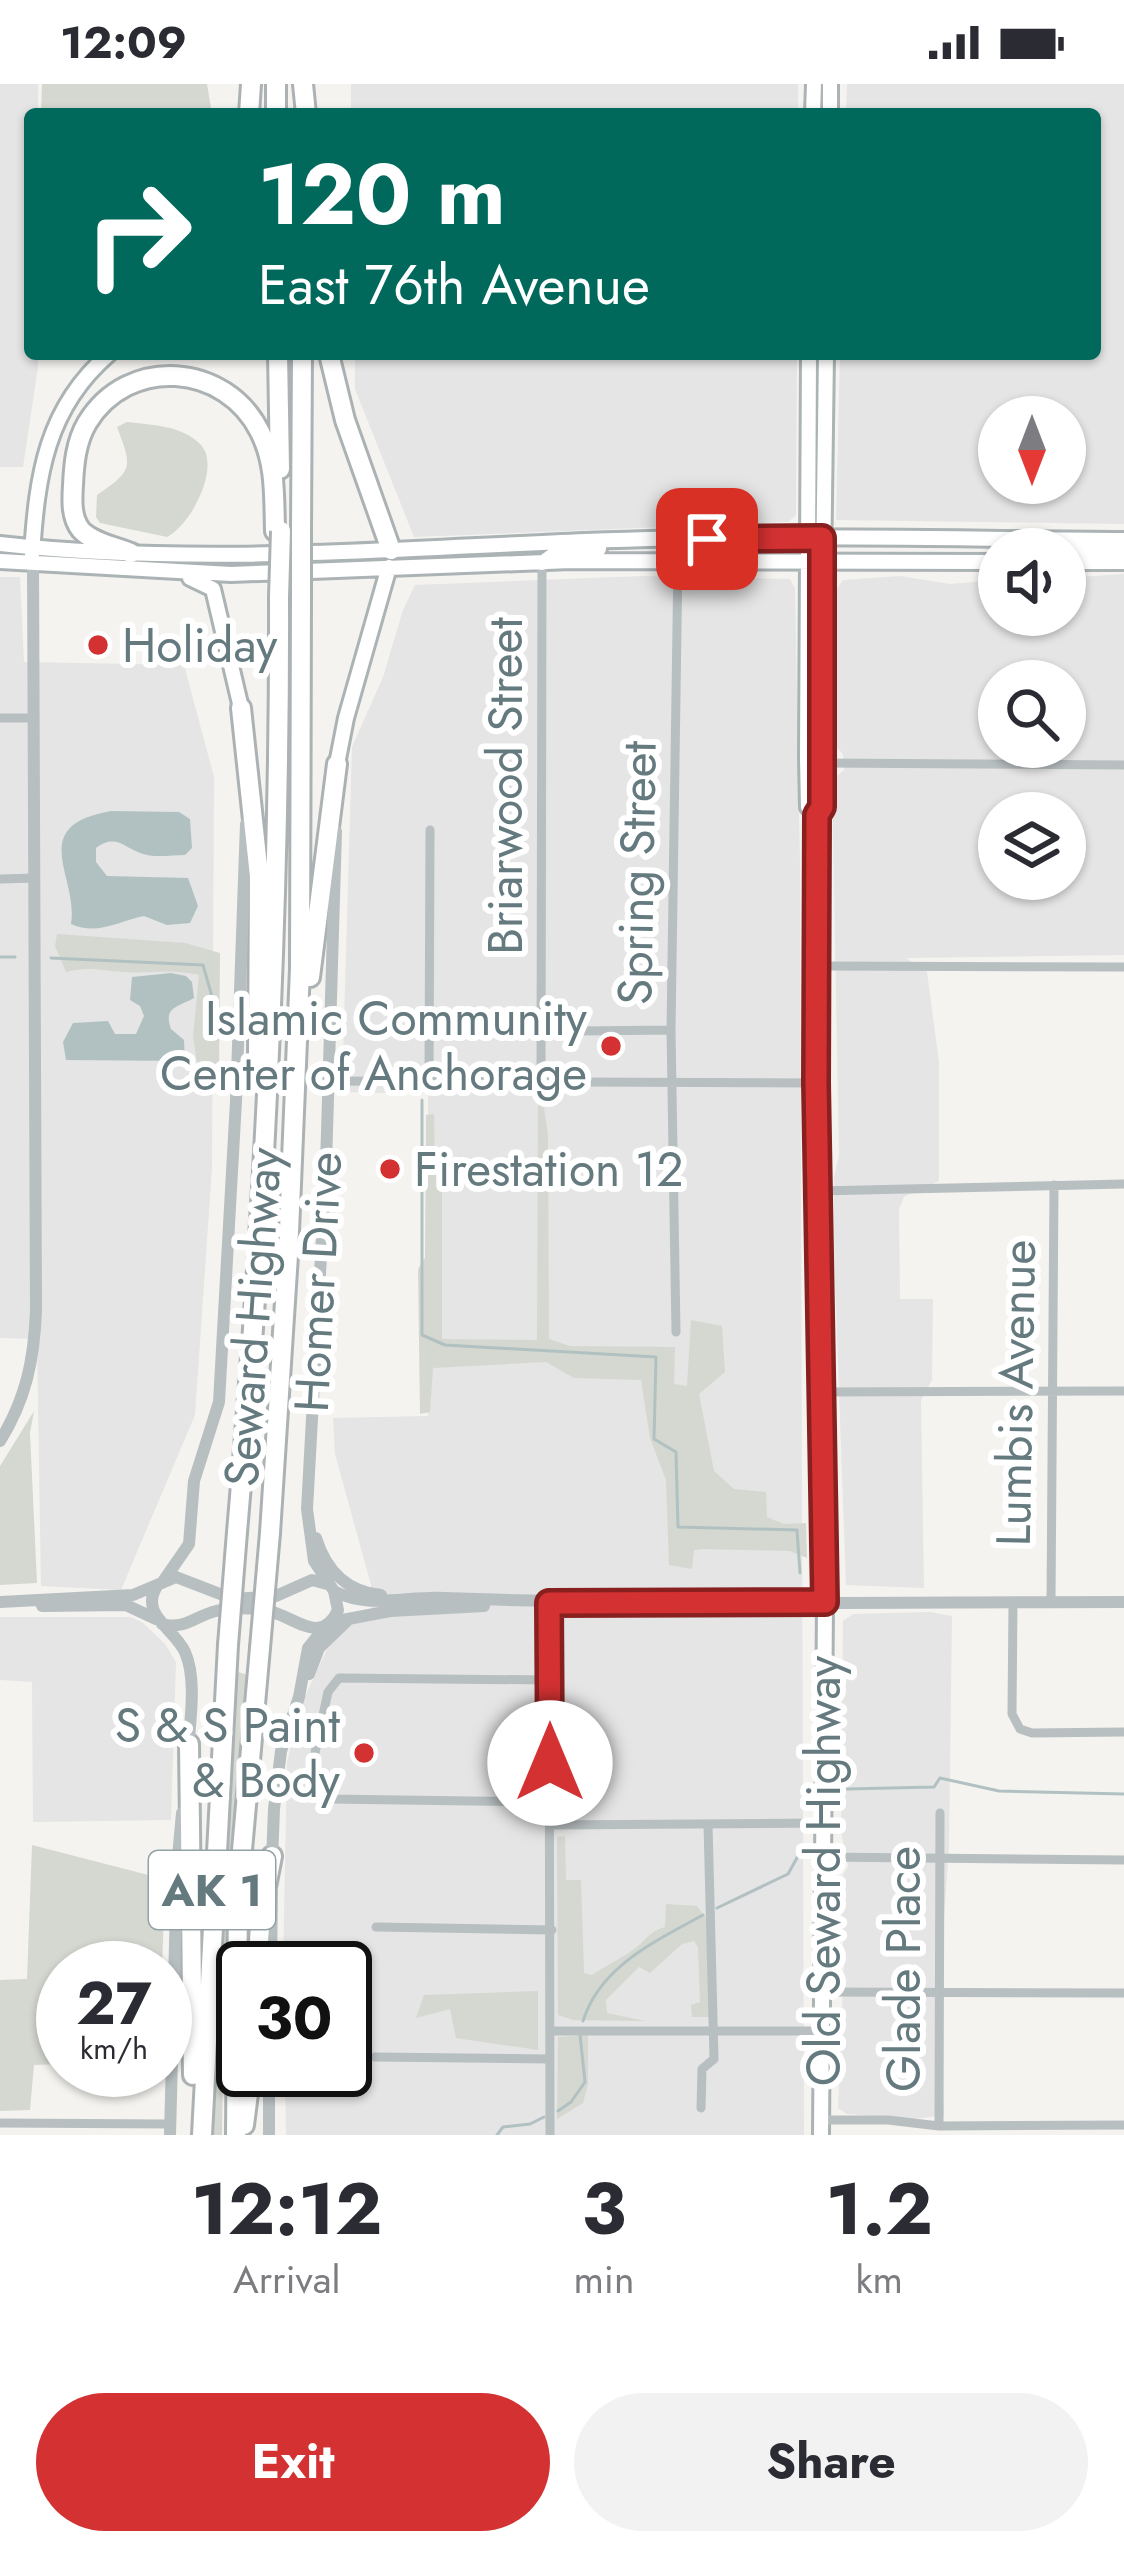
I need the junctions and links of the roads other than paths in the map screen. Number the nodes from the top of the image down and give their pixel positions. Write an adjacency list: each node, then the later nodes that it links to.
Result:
1 (103, 360): 19 (main road)
2 (278, 360): 7 (highway, Seward Highway / AK 1)
3 (301, 360): 7 (highway, Seward Highway / AK 1)
4 (330, 360): 14 (highway)
5 (809, 360): 9 (main road, Old Seward Highway)
6 (826, 360): 9 (main road, Old Seward Highway)
7 (285, 531): 17 (highway); 50 (highway, Seward Highway / AK 1, bridge); 54 (highway, Seward Highway / AK 1, bridge)
8 (651, 539): 9 (main road); 14 (main road); 23 (main road)
9 (814, 539): 10 (main road); 22 (main road, Old Seward Highway)
10 (978, 540)
11 (1086, 540): 12 (main road)
12 (1124, 540)
13 (0, 544): 19 (main road)
14 (391, 550): 17 (main road); 28 (main road, Homer Drive)
15 (1086, 550): 16 (main road)
16 (1124, 550)
17 (131, 553): 19 (main road)
18 (978, 555): 24 (main road)
19 (33, 556): 21 (main road); 29 (main road); 33 (street)
20 (678, 560): 22 (main road); 23 (main road); 43 (street, Spring Street)
21 (0, 561)
22 (814, 561): 24 (main road); 30 (main road, Old Seward Highway); 34 (main road, Old Seward Highway)
23 (542, 562): 28 (main road); 47 (street, Briarwood Street)
24 (923, 562): 25 (main road)
25 (978, 562)
26 (1086, 562): 27 (main road)
27 (1124, 562)
28 (388, 571): 29 (main road); 35 (main road, Homer Drive)
29 (168, 572): 31 (main road)
30 (806, 665): 34 (main road); 37 (main road, Old Seward Highway)
31 (241, 707): 54 (highway); 61 (street)
32 (0, 718): 33 (street)
33 (33, 718): 40 (street)
34 (822, 763): 36 (street); 37 (main road, Old Seward Highway)
35 (337, 764): 45 (street, Homer Drive); 50 (highway)
36 (1124, 765)
37 (817, 815): 41 (main road, Old Seward Highway)
38 (430, 830): 46 (street)
39 (0, 878): 40 (street)
40 (35, 878): 59 (street)
41 (816, 966): 42 (street); 48 (main road, Old Seward Highway)
42 (1124, 967)
43 (671, 1030): 44 (street); 49 (street, Spring Street)
44 (580, 1031)
45 (328, 1081): 46 (street); 60 (street, Homer Drive)
46 (429, 1082): 47 (street)
47 (541, 1082): 49 (street)
48 (816, 1083): 49 (street); 53 (main road, Old Seward Highway)
49 (673, 1085): 55 (street, Spring Street)
50 (295, 1113): 108 (highway, Seward Highway / AK 1, bridge)
51 (1124, 1184): 52 (street)
52 (1054, 1185): 53 (street); 58 (street, Lumbis Avenue)
53 (818, 1191): 57 (main road, Old Seward Highway)
54 (256, 1308): 107 (highway, Seward Highway / AK 1, bridge)
55 (676, 1332)
56 (1124, 1391): 58 (street)
57 (820, 1392): 58 (street); 65 (main road, Old Seward Highway)
58 (1051, 1392): 67 (street, Lumbis Avenue)
59 (0, 1441)
60 (308, 1495): 62 (street, Homer Drive); 63 (street)
61 (160, 1584): 62 (street); 64 (street); 72 (street)
62 (332, 1588): 63 (street); 73 (street)
63 (420, 1598): 69 (street)
64 (3, 1602): 72 (street)
65 (825, 1602): 66 (street); 70 (street); 80 (main road, Old Seward Highway)
66 (1013, 1602): 67 (street); 76 (street)
67 (1051, 1602): 68 (street)
68 (1124, 1602)
69 (527, 1603): 70 (street); 71 (street)
70 (549, 1603): 74 (street)
71 (356, 1615): 73 (street); 75 (street)
72 (159, 1621): 73 (street); 77 (street)
73 (328, 1624): 75 (street)
74 (550, 1680): 78 (street); 78 (street)
75 (299, 1697): 83 (street)
76 (1124, 1732)
77 (189, 1744): 106 (street); 107 (highway)
78 (550, 1802): 82 (street)
79 (940, 1813): 85 (street, Glade Place)
80 (822, 1823): 81 (street); 84 (main road, Old Seward Highway)
81 (708, 1824): 82 (street); 94 (street)
82 (552, 1826): 88 (street)
83 (272, 1856): 89 (highway); 90 (street)
84 (822, 1857): 85 (street); 91 (main road, Old Seward Highway)
85 (938, 1859): 86 (street); 92 (street, Glade Place)
86 (1124, 1860)
87 (376, 1927): 88 (street)
88 (552, 1930): 95 (street)
89 (259, 1941)
90 (271, 1941)
91 (821, 1992): 92 (street); 96 (main road, Old Seward Highway)
92 (939, 1993): 93 (street); 104 (street, Glade Place)
93 (1124, 1993)
94 (713, 2028): 95 (street); 96 (street); 101 (street)
95 (553, 2031): 98 (street)
96 (821, 2031): 105 (main road, Old Seward Highway)
97 (375, 2057): 98 (street)
98 (548, 2059): 110 (street)
99 (249, 2097): 108 (highway)
100 (269, 2097): 109 (street)
101 (701, 2108)
102 (0, 2123): 106 (street)
103 (1124, 2125): 104 (street)
104 (939, 2126): 105 (street)
105 (821, 2128)
106 (170, 2129)
107 (201, 2132)
108 (238, 2135)
109 (269, 2135)
110 (550, 2135)

